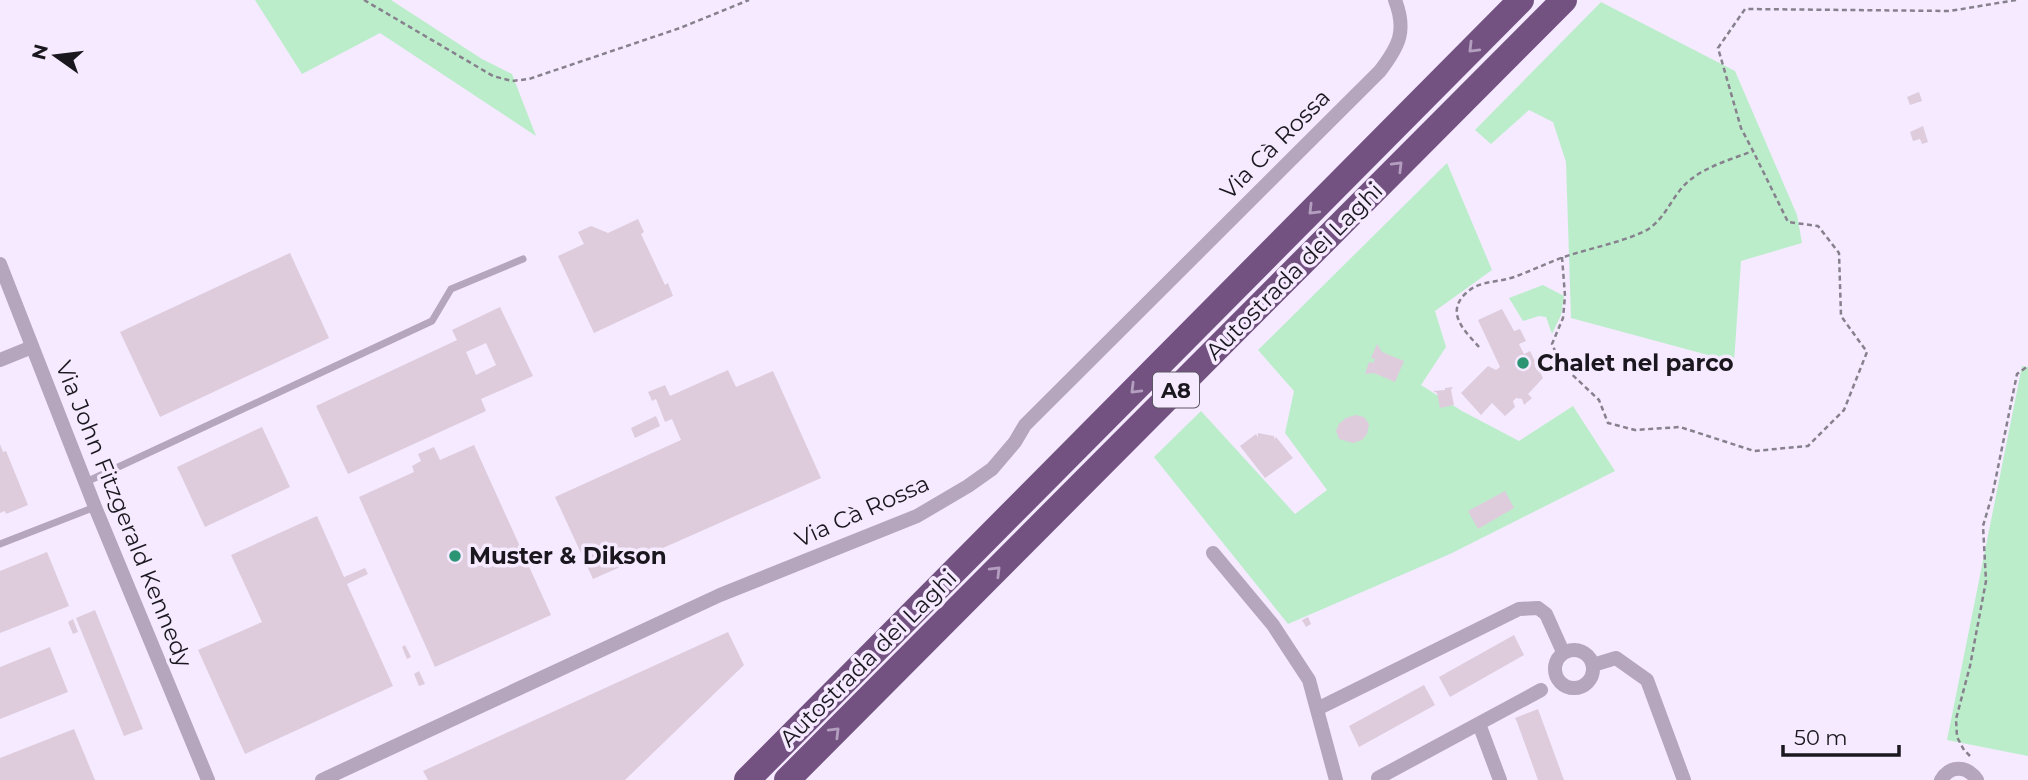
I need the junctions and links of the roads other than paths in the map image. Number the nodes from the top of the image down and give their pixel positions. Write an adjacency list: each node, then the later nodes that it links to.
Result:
1 (1395, 0): 19 (street, Via Cà Rossa)
2 (1521, 0): 20 (highway, Autostrada dei Laghi / A8, one-way to 20)
3 (1564, 0): 21 (highway, Autostrada dei Laghi / A8, one-way to 3)
4 (523, 259): 8 (lane)
5 (0, 264): 6 (street, Via John Fitzgerald Kennedy)
6 (32, 347): 7 (street); 8 (street, Via John Fitzgerald Kennedy)
7 (0, 360)
8 (85, 482): 9 (street, Via John Fitzgerald Kennedy)
9 (95, 507): 10 (lane); 18 (street, Via John Fitzgerald Kennedy)
10 (0, 544)
11 (1213, 553): 15 (street)
12 (1563, 652): 13 (street); 13 (street); 15 (street)
13 (1593, 666): 24 (street)
14 (1541, 691): 16 (street)
15 (1317, 709): 22 (street)
16 (1479, 724): 17 (street); 23 (street)
17 (1378, 778)
18 (208, 780)
19 (322, 780)
20 (747, 780)
21 (787, 780)
22 (1336, 780)
23 (1500, 780)
24 (1684, 780)
25 (1941, 780): 26 (street)
26 (1977, 780)

